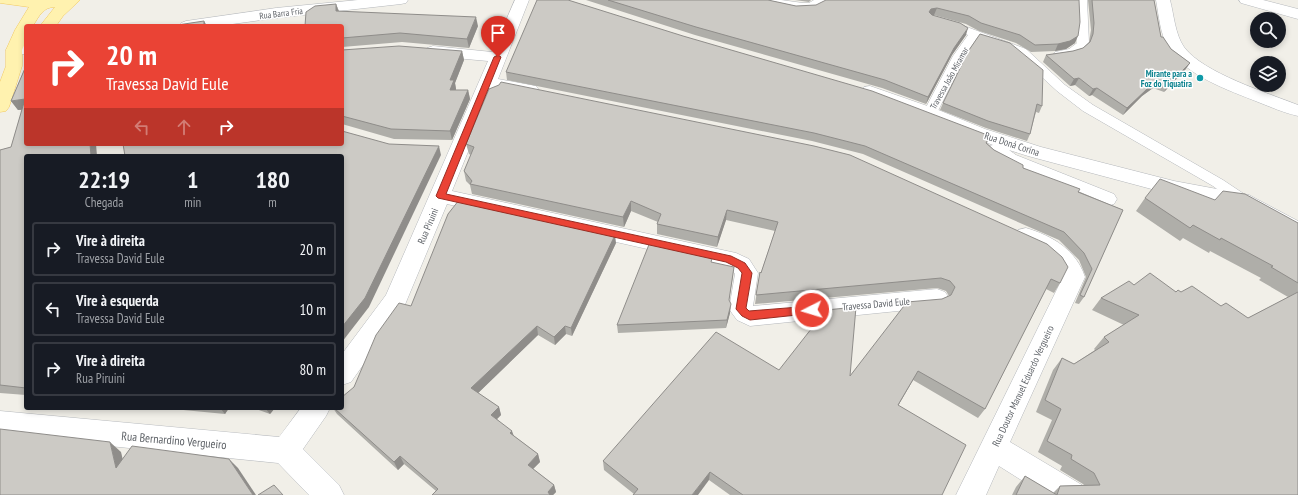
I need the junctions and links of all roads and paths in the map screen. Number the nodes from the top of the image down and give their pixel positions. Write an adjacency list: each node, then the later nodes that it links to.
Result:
1 (5, 0): 9 (main road)
2 (401, 0): 12 (street, Rua Barra Fria)
3 (522, 0): 22 (street, Rua Piruini)
4 (762, 0): 5 (street)
5 (822, 0)
6 (1082, 0): 23 (lane)
7 (1163, 0): 28 (street)
8 (1246, 0): 13 (street)
9 (46, 1): 10 (main road); 15 (main road)
10 (71, 1): 16 (main road)
11 (0, 3): 18 (main road)
12 (278, 13): 17 (street, Rua Barra Fria)
13 (1298, 14)
14 (934, 19): 19 (lane)
15 (26, 24)
16 (50, 24)
17 (200, 24)
18 (23, 30): 21 (main road)
19 (974, 34): 23 (lane); 29 (lane, Travessa João Miramar)
20 (415, 49): 22 (street)
21 (20, 55): 27 (main road)
22 (498, 57): 24 (street, Rua Piruini)
23 (1030, 58): 35 (lane)
24 (488, 82): 26 (street); 32 (street, Rua Piruini)
25 (854, 87): 29 (street, Rua Doná Corina)
26 (549, 94)
27 (0, 107)
28 (1298, 111)
29 (930, 113): 30 (street, Rua Doná Corina)
30 (978, 133): 34 (street); 35 (street, Rua Doná Corina)
31 (438, 148): 32 (street)
32 (460, 148): 33 (street, Rua Piruini)
33 (441, 196): 38 (street, Travessa David Eule); 39 (street, Rua Piruini)
34 (1107, 199)
35 (1242, 200): 37 (street, Rua Doná Corina)
36 (1008, 228): 42 (street, Rua Doutor Manuel Eduardo Vergueiro)
37 (1298, 231)
38 (937, 298)
39 (344, 371)
40 (316, 410): 43 (street)
41 (0, 423): 43 (street, Rua Bernardino Vergueiro)
42 (994, 448): 45 (street, Rua Doutor Manuel Eduardo Vergueiro); 46 (street)
43 (285, 451): 44 (street)
44 (329, 495)
45 (971, 495)
46 (1072, 495)

